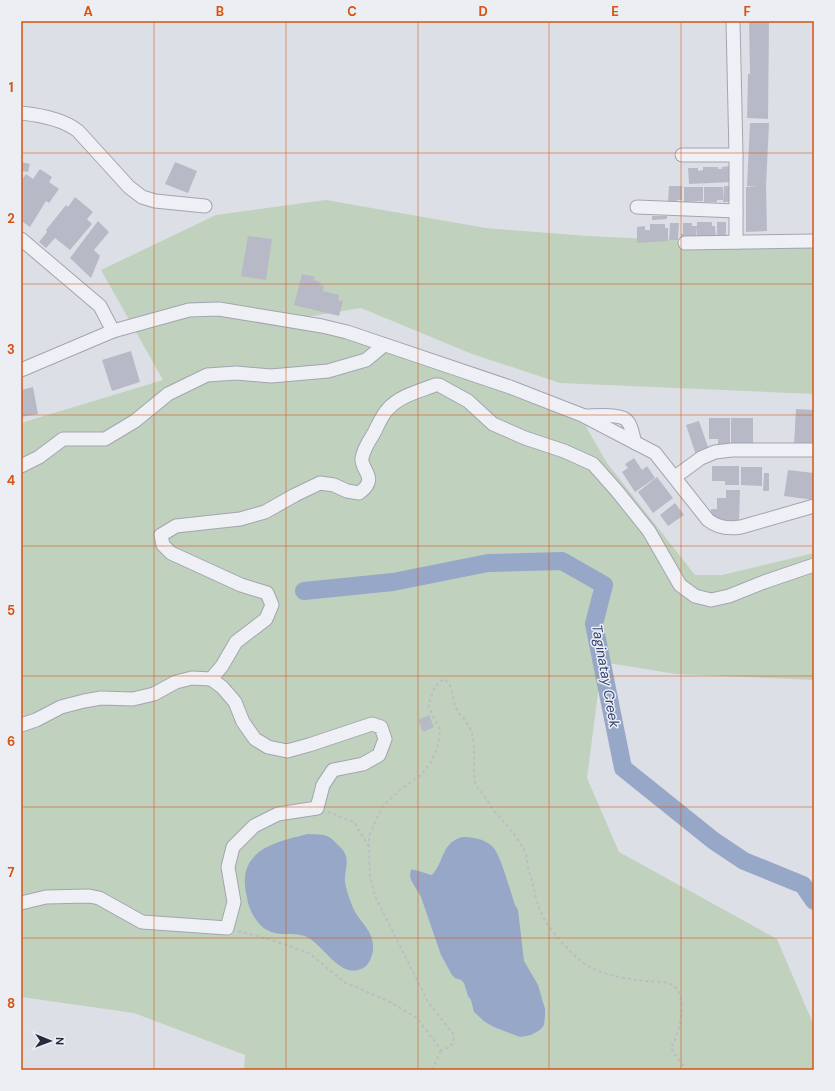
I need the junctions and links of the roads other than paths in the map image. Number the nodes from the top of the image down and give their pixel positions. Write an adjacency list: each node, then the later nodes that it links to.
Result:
1 (733, 21): 4 (street)
2 (21, 113): 5 (street)
3 (682, 155): 4 (street)
4 (736, 155): 7 (street)
5 (205, 206)
6 (637, 207): 7 (street)
7 (736, 211): 10 (street)
8 (21, 239): 12 (street)
9 (814, 241): 10 (street)
10 (736, 242): 11 (street)
11 (685, 243)
12 (113, 331): 13 (street); 14 (street)
13 (384, 345): 16 (street); 17 (street)
14 (21, 370)
15 (814, 450): 17 (street)
16 (21, 466)
17 (675, 476): 18 (street)
18 (814, 506)
19 (814, 566): 20 (street)
20 (211, 679): 21 (street); 22 (street)
21 (21, 725)
22 (21, 903)

